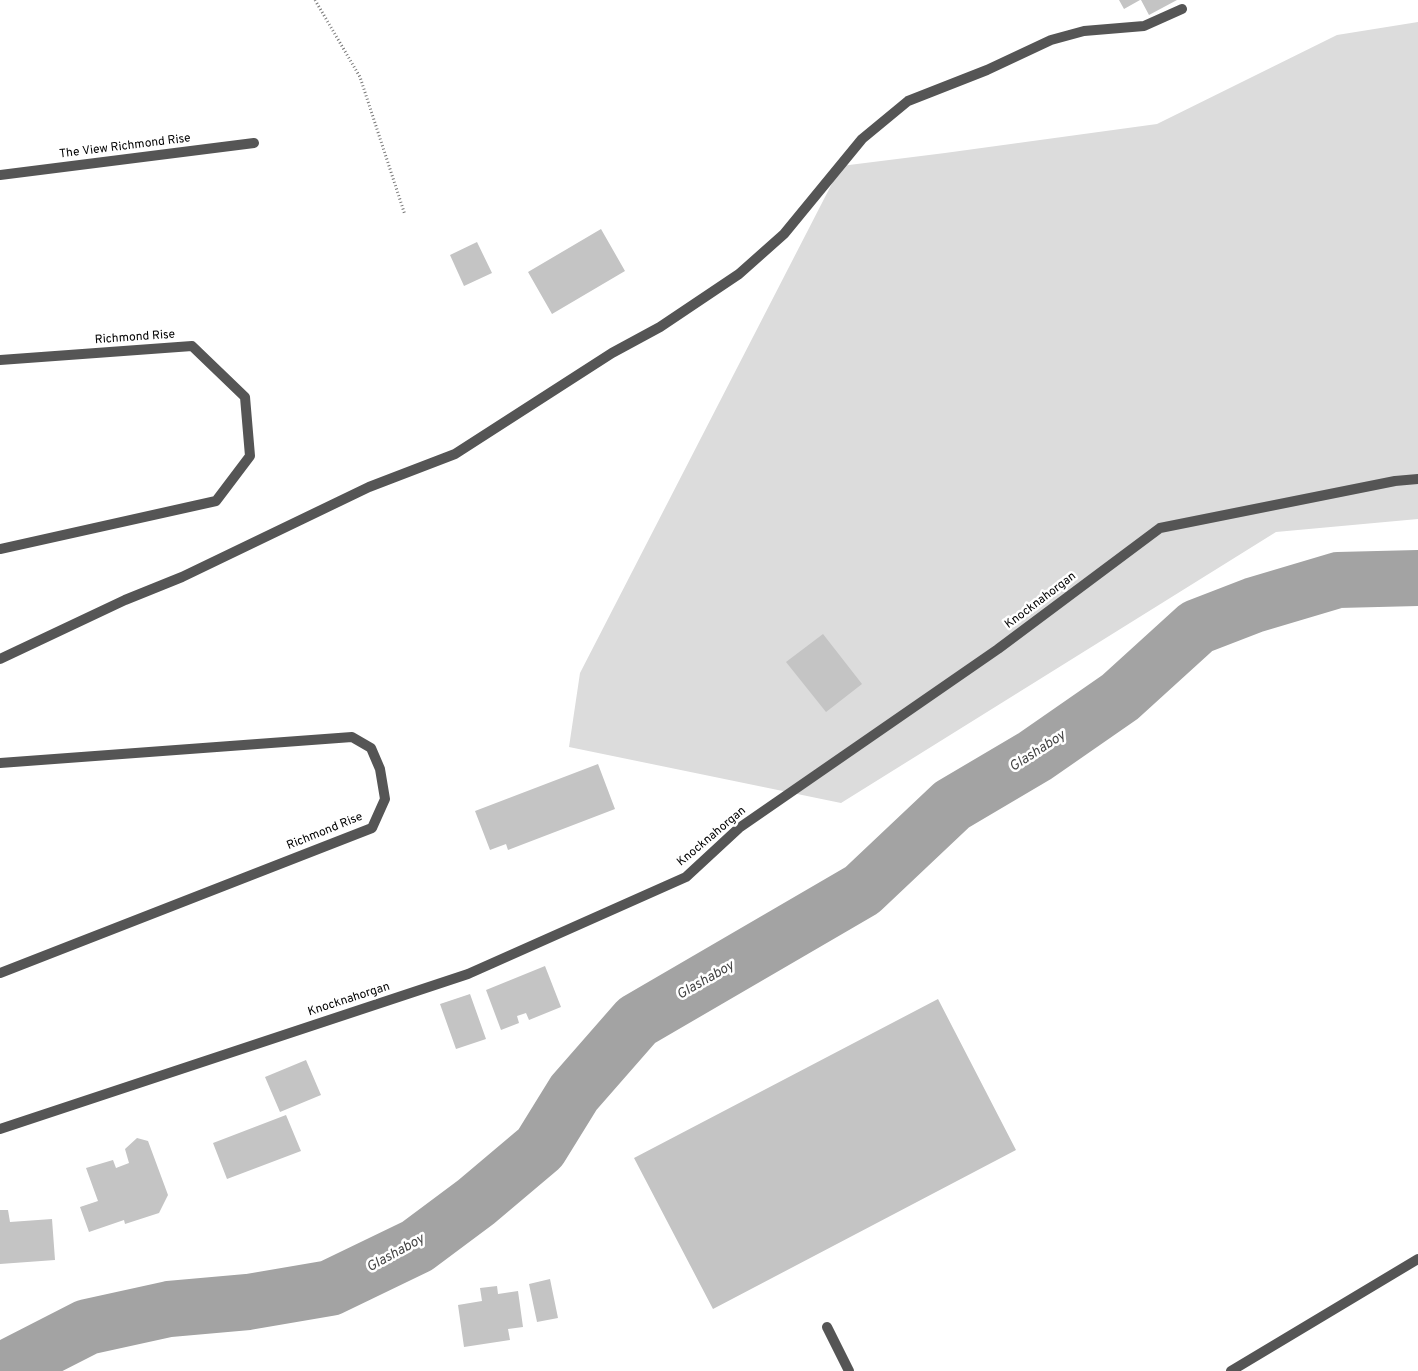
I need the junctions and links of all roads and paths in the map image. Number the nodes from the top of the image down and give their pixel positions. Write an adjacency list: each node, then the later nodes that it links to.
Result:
1 (315, 0): 5 (path)
2 (1182, 9): 9 (street)
3 (254, 143): 4 (street, The View Richmond Rise)
4 (0, 175)
5 (405, 215)
6 (0, 360): 8 (street, Richmond Rise)
7 (1418, 480): 12 (street, Knocknahorgan)
8 (0, 548)
9 (0, 659)
10 (0, 763): 11 (street, Richmond Rise)
11 (0, 973)
12 (0, 1129)
13 (1418, 1259): 16 (street)
14 (827, 1327): 15 (street)
15 (849, 1371)
16 (1231, 1371)

